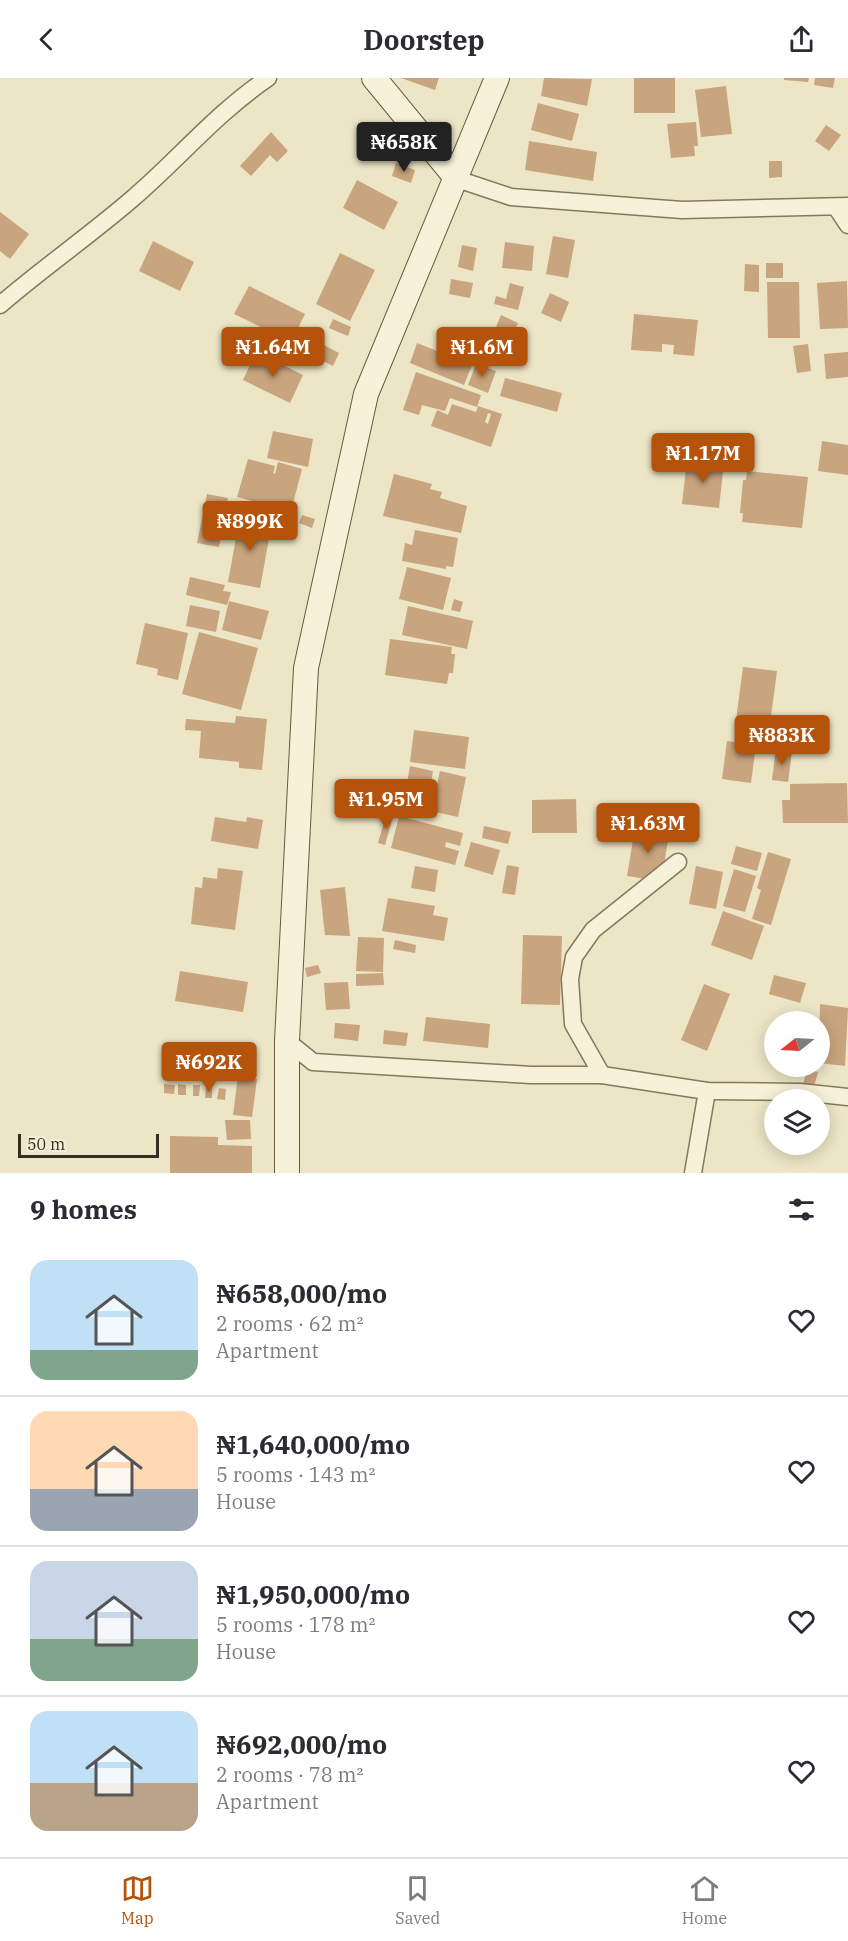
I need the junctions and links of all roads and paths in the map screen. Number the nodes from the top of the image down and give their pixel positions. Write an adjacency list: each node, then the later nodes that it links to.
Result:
1 (268, 78): 7 (street)
2 (374, 78): 4 (main road)
3 (497, 78): 4 (main road)
4 (457, 179): 5 (street); 9 (main road)
5 (842, 206): 6 (street)
6 (848, 225)
7 (0, 305)
8 (678, 862): 10 (street)
9 (287, 1041): 10 (street); 13 (main road)
10 (602, 1075): 11 (street)
11 (707, 1091): 12 (street); 14 (street)
12 (848, 1097)
13 (287, 1173)
14 (693, 1173)

